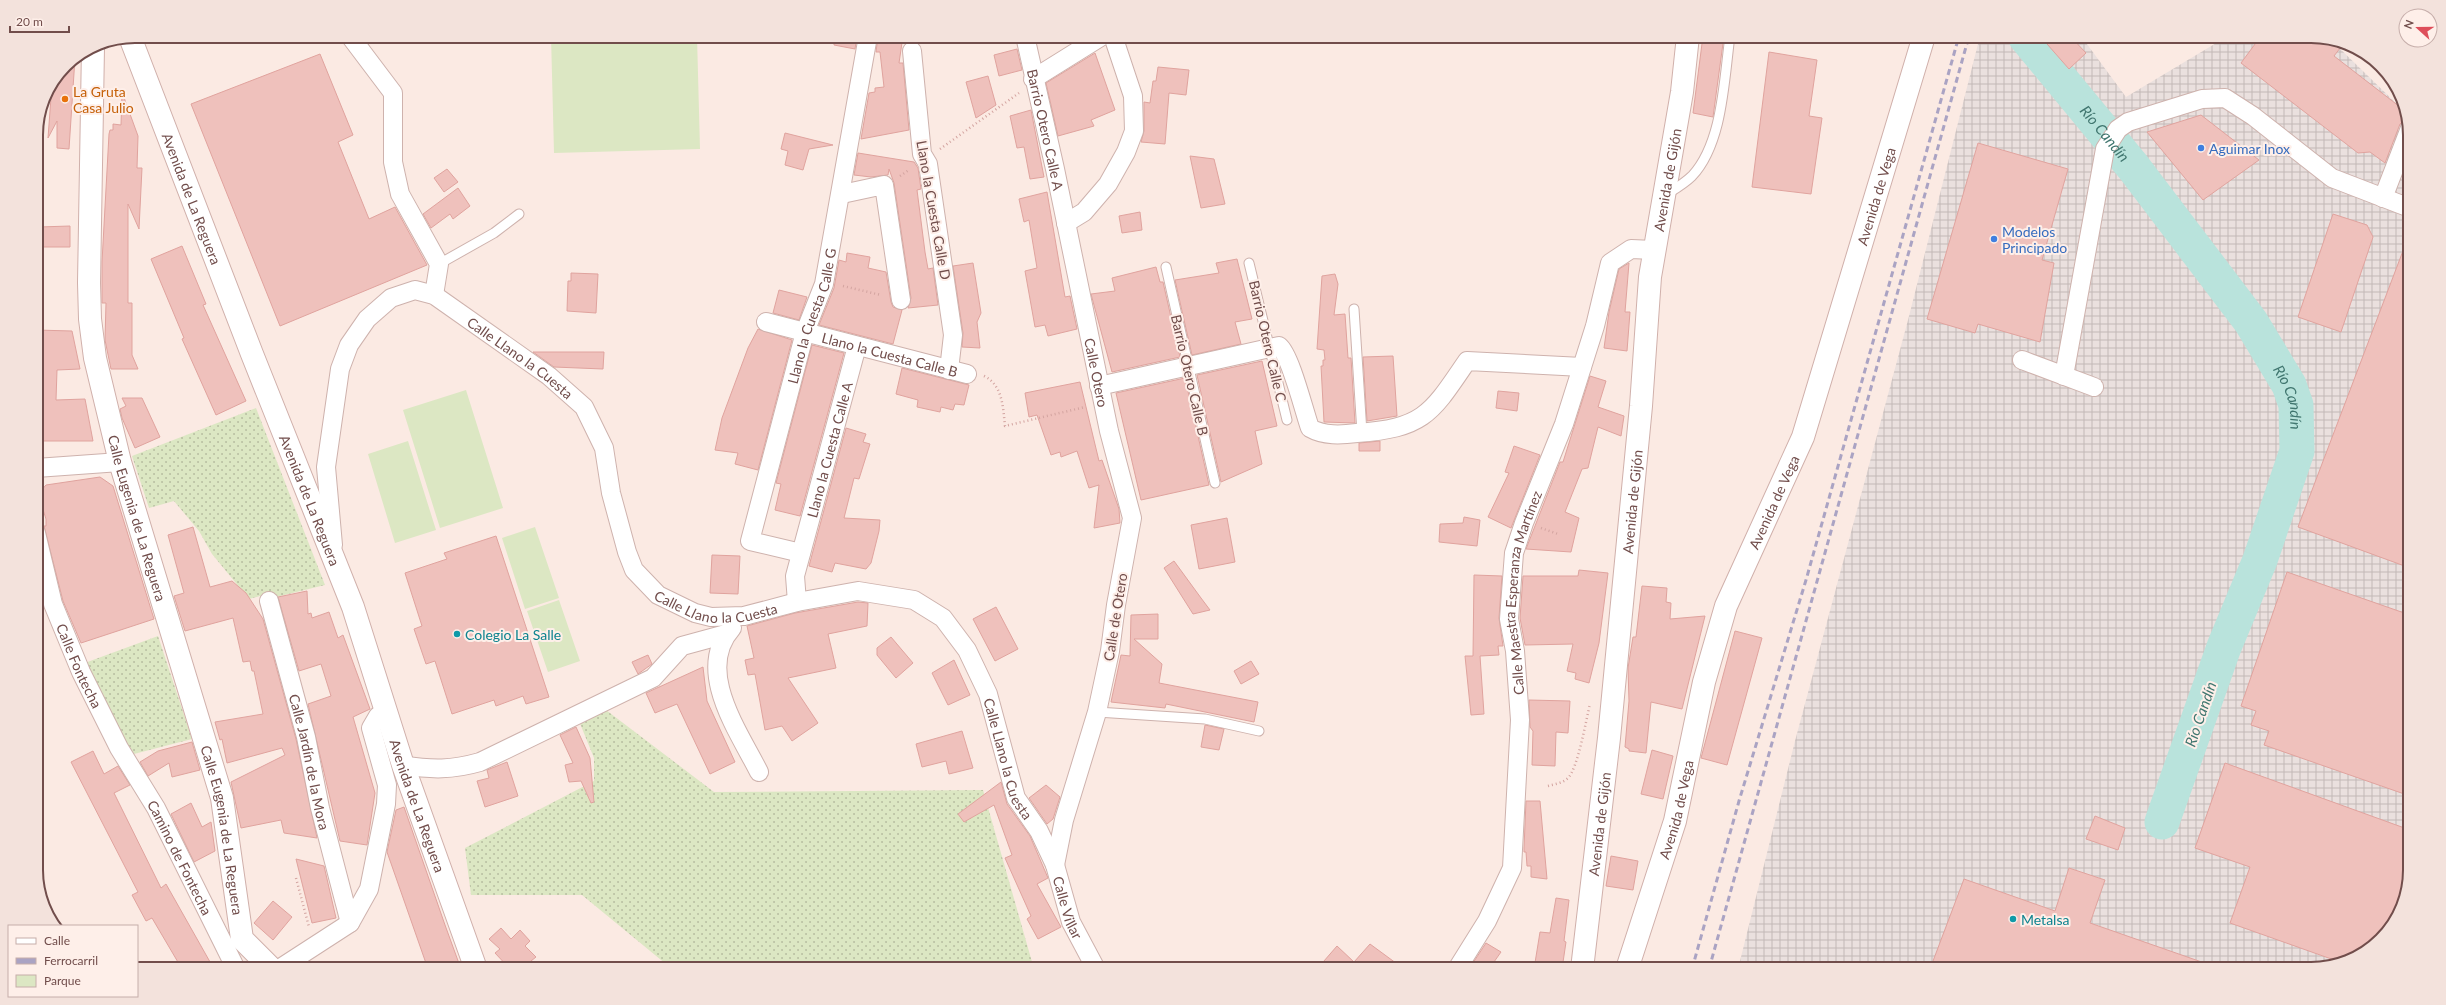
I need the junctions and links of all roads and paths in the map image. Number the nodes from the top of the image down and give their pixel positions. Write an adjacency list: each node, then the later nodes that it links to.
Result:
1 (132, 43): 49 (street, Avenida de La Reguera)
2 (355, 43): 24 (street)
3 (867, 43): 16 (street, Llano la Cuesta Calle G)
4 (1026, 43): 12 (street, Barrio Otero Calle A)
5 (1092, 43): 12 (street)
6 (1115, 43): 21 (street)
7 (1687, 43): 17 (street, Avenida de Gijón)
8 (1729, 43): 17 (lane)
9 (1922, 43): 75 (street, Avenida de Vega)
10 (912, 51): 14 (street, Llano la Cuesta Calle D)
11 (93, 53): 44 (street, Calle Eugenia de La Reguera)
12 (1034, 82): 14 (path); 21 (street, Barrio Otero Calle A)
13 (2403, 146): 18 (street)
14 (925, 159): 15 (path); 37 (street, Llano la Cuesta Calle D)
15 (884, 185): 16 (street); 28 (street)
16 (842, 194): 26 (street, Llano la Cuesta Calle G)
17 (1663, 197): 22 (street, Avenida de Gijón)
18 (2383, 198): 19 (street); 39 (street)
19 (2403, 205)
20 (519, 214): 24 (lane)
21 (1066, 223): 41 (street, Calle Otero)
22 (1654, 250): 36 (street, Calle Maestra Esperanza Martínez); 74 (street, Avenida de Gijón)
23 (1249, 262): 33 (lane, Barrio Otero Calle C)
24 (439, 264): 27 (street)
25 (1166, 267): 35 (lane, Barrio Otero Calle B)
26 (825, 282): 28 (path); 31 (street, Llano la Cuesta Calle G)
27 (434, 295): 49 (street, Calle Llano la Cuesta); 53 (street, Calle Llano la Cuesta)
28 (901, 300)
29 (1354, 309): 43 (lane)
30 (766, 322): 31 (street, Llano la Cuesta Calle B)
31 (805, 332): 32 (street, Llano la Cuesta Calle B); 48 (street, Llano la Cuesta Calle G)
32 (857, 346): 37 (street, Llano la Cuesta Calle B); 48 (street, Llano la Cuesta Calle A)
33 (1270, 348): 35 (street); 42 (lane, Barrio Otero Calle C); 43 (street)
34 (2022, 360): 39 (street)
35 (1188, 366): 41 (street); 46 (lane, Barrio Otero Calle B)
36 (1582, 367): 43 (street); 73 (street, Calle Maestra Esperanza Martínez)
37 (949, 370): 38 (street, Llano la Cuesta Calle B)
38 (967, 374): 41 (path)
39 (2064, 376): 40 (street)
40 (2094, 387)
41 (1101, 394): 47 (street, Calle Otero)
42 (1287, 420)
43 (1362, 433)
44 (120, 462): 45 (street); 66 (street, Calle Eugenia de La Reguera)
45 (43, 468)
46 (1215, 483)
47 (1131, 522): 57 (street, Calle de Otero)
48 (801, 553): 52 (street, Calle Llano la Cuesta)
49 (334, 560): 56 (street, Avenida de La Reguera)
50 (43, 562): 59 (street, Calle Fontecha)
51 (269, 601): 65 (street, Calle Jardín de la Mora)
52 (797, 602): 53 (street, Calle Llano la Cuesta); 63 (street, Calle Llano la Cuesta)
53 (744, 616): 54 (street)
54 (726, 634): 60 (street); 61 (street)
55 (1590, 701): 62 (path)
56 (387, 711): 60 (street, Avenida de La Reguera); 65 (street)
57 (1097, 712): 58 (lane); 63 (street, Calle de Otero)
58 (1259, 731)
59 (119, 748): 66 (street, Camino de Fontecha)
60 (403, 765): 71 (street, Avenida de La Reguera)
61 (759, 772)
62 (1548, 786)
63 (1055, 865): 72 (street, Calle Villar)
64 (296, 878): 67 (path)
65 (350, 923): 67 (street)
66 (234, 943): 68 (street, Camino de Fontecha); 69 (street)
67 (317, 946): 70 (street)
68 (235, 962)
69 (262, 962)
70 (291, 962)
71 (473, 962)
72 (1092, 962)
73 (1461, 962)
74 (1583, 962)
75 (1629, 962)

